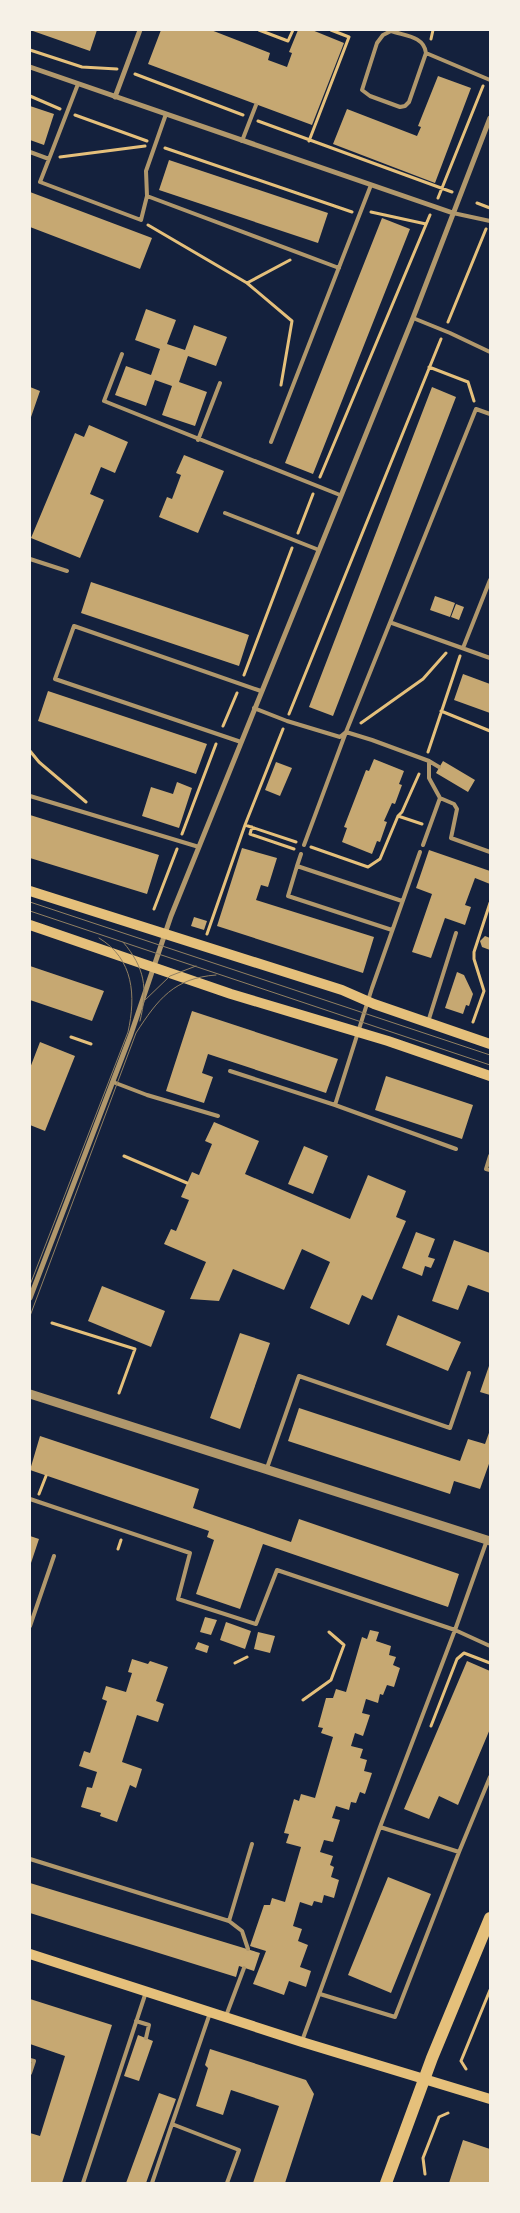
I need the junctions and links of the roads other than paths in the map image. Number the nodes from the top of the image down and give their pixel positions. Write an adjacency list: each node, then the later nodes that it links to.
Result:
1 (140, 30): 6 (street)
2 (426, 53): 2 (lane); 4 (lane)
3 (30, 67): 5 (street)
4 (488, 79)
5 (78, 84): 6 (street); 12 (lane)
6 (115, 96): 8 (street)
7 (256, 106): 10 (lane)
8 (166, 114): 10 (street); 14 (lane)
9 (490, 118): 15 (street)
10 (242, 140): 13 (street)
11 (30, 152): 12 (lane)
12 (49, 159): 14 (lane)
13 (371, 185): 15 (street); 17 (lane)
14 (147, 196): 17 (lane)
15 (453, 213): 16 (lane); 18 (street)
16 (490, 221)
17 (339, 268): 24 (lane)
18 (412, 318): 19 (lane); 25 (street)
19 (490, 352)
20 (122, 354): 23 (lane)
21 (220, 383): 23 (lane)
22 (490, 414): 31 (lane)
23 (198, 440): 25 (lane)
24 (271, 442)
25 (340, 495): 27 (street)
26 (225, 513): 27 (lane)
27 (319, 550): 34 (street)
28 (30, 559): 29 (lane)
29 (67, 571)
30 (490, 580): 32 (lane)
31 (392, 623): 32 (lane); 36 (lane)
32 (463, 648): 33 (lane)
33 (490, 658)
34 (261, 691): 35 (street); 37 (lane)
35 (254, 708): 36 (lane); 37 (street)
36 (346, 732): 38 (lane); 42 (lane)
37 (241, 742): 44 (street)
38 (427, 760): 39 (lane); 41 (lane)
39 (439, 767)
40 (30, 796): 44 (lane)
41 (440, 798): 43 (lane); 46 (lane)
42 (304, 845)
43 (423, 845)
44 (199, 847): 54 (street)
45 (420, 852): 50 (lane)
46 (490, 852)
47 (301, 854): 48 (lane)
48 (297, 866): 50 (lane); 52 (lane)
49 (30, 891): 54 (main road)
50 (402, 901): 52 (lane)
51 (30, 925): 55 (main road)
52 (392, 930): 56 (lane)
53 (456, 933): 57 (lane)
54 (165, 935): 55 (street); 56 (main road)
55 (154, 967): 58 (main road); 62 (street)
56 (368, 1001): 57 (main road); 58 (lane)
57 (428, 1022): 59 (main road)
58 (358, 1032): 61 (main road); 63 (lane)
59 (490, 1044)
60 (230, 1071): 63 (lane)
61 (490, 1076)
62 (113, 1082): 64 (lane); 68 (street)
63 (335, 1105): 65 (lane)
64 (218, 1116)
65 (456, 1149)
66 (490, 1156): 67 (lane)
67 (490, 1170)
68 (30, 1298)
69 (469, 1373): 71 (lane)
70 (30, 1394): 71 (street)
71 (266, 1470): 73 (street)
72 (30, 1499): 76 (lane)
73 (488, 1541): 76 (lane)
74 (54, 1556): 75 (lane)
75 (30, 1626)
76 (455, 1630): 77 (lane); 79 (lane)
77 (490, 1646)
78 (490, 1776): 81 (lane)
79 (380, 1827): 81 (lane); 89 (lane)
80 (252, 1844): 84 (lane)
81 (459, 1852): 89 (lane)
82 (30, 1859): 84 (lane)
83 (490, 1918): 97 (main road)
84 (229, 1921): 85 (lane)
85 (248, 1949)
86 (30, 1954): 88 (main road)
87 (244, 1968): 91 (lane)
88 (146, 1992): 90 (main road); 92 (lane)
89 (320, 1994): 94 (lane)
90 (210, 2013): 91 (main road); 99 (lane)
91 (226, 2018): 94 (main road)
92 (136, 2021): 93 (lane); 100 (lane)
93 (146, 2038)
94 (302, 2042): 97 (main road)
95 (30, 2060): 96 (lane)
96 (30, 2073)
97 (425, 2078): 98 (main road); 103 (main road)
98 (490, 2099)
99 (172, 2124): 101 (lane); 102 (lane)
100 (83, 2183)
101 (152, 2183)
102 (227, 2183)
103 (386, 2183)

